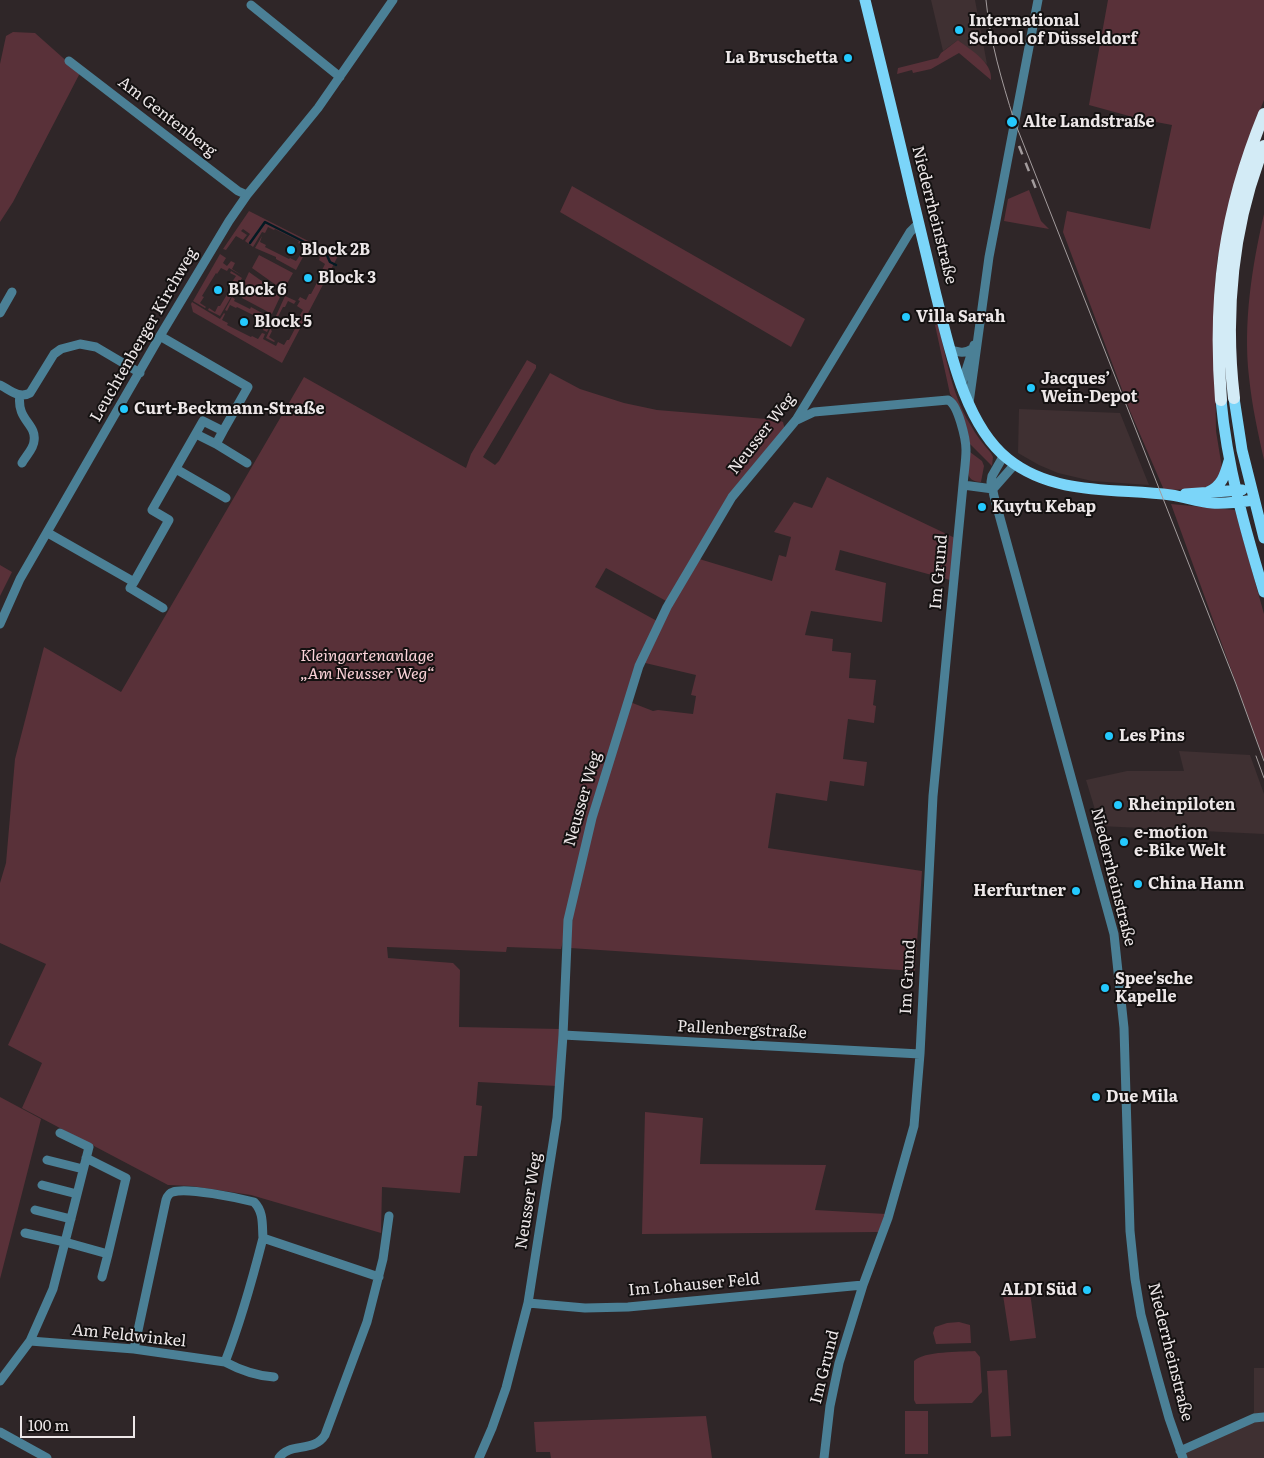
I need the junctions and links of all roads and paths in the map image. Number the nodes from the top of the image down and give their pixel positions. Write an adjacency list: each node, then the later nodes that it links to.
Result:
1 (393, 0): 6 (street, Leuchtenberger Kirchweg)
2 (866, 0): 10 (main road, Niederrheinstraße)
3 (1038, 0): 14 (street)
4 (251, 5): 6 (street)
5 (69, 61): 9 (street, Am Gentenberg)
6 (340, 76): 9 (street, Leuchtenberger Kirchweg)
7 (1264, 114): 22 (highway)
8 (1264, 146): 21 (highway)
9 (248, 195): 13 (street, Leuchtenberger Kirchweg)
10 (919, 223): 16 (main road, Niederrheinstraße); 24 (street, Neusser Weg)
11 (12, 292): 12 (street)
12 (0, 313)
13 (160, 336): 17 (street, Leuchtenberger Kirchweg); 25 (street)
14 (978, 338): 15 (street); 23 (street)
15 (972, 349): 16 (street); 18 (street)
16 (950, 350): 18 (main road, Niederrheinstraße)
17 (140, 372): 20 (street); 42 (street, Leuchtenberger Kirchweg)
18 (962, 383): 23 (main road, Niederrheinstraße)
19 (0, 385): 20 (street)
20 (20, 395): 30 (street)
21 (1234, 398): 35 (main road)
22 (1221, 400): 29 (main road)
23 (969, 403): 28 (main road, Niederrheinstraße)
24 (796, 420): 34 (street); 48 (street, Neusser Weg)
25 (222, 431): 26 (street); 27 (street)
26 (196, 434): 27 (street); 33 (street)
27 (216, 444): 31 (street)
28 (1004, 455): 32 (main road, Niederrheinstraße); 36 (street, Niederrheinstraße)
29 (1229, 460): 37 (main road); 39 (main road)
30 (22, 463)
31 (246, 463)
32 (1016, 464): 36 (street); 38 (main road, Niederrheinstraße)
33 (176, 468): 40 (street); 44 (street)
34 (963, 485): 36 (street); 49 (street, Im Grund)
35 (1251, 488): 39 (main road); 41 (main road)
36 (993, 489): 74 (street, Niederrheinstraße)
37 (1204, 493): 38 (main road); 39 (main road)
38 (1172, 496): 39 (main road)
39 (1238, 496): 41 (main road); 45 (main road)
40 (226, 498)
41 (1254, 500): 43 (main road)
42 (48, 533): 44 (street); 47 (street, Leuchtenberger Kirchweg)
43 (1264, 538)
44 (134, 582): 46 (street)
45 (1264, 592)
46 (163, 608)
47 (0, 624)
48 (563, 1035): 49 (street, Pallenbergstraße); 66 (street, Neusser Weg)
49 (920, 1054): 65 (street, Im Grund)
50 (60, 1133): 51 (street)
51 (86, 1158): 53 (street); 62 (street)
52 (47, 1160): 53 (street)
53 (83, 1169): 55 (street)
54 (42, 1185): 55 (street)
55 (77, 1194): 58 (street)
56 (35, 1210): 58 (street)
57 (389, 1216): 64 (street)
58 (71, 1218): 61 (street)
59 (25, 1233): 61 (street)
60 (262, 1238): 64 (street); 68 (street); 69 (street)
61 (65, 1242): 62 (street); 67 (street)
62 (108, 1254): 63 (street)
63 (102, 1277)
64 (378, 1277): 76 (street)
65 (863, 1285): 66 (street, Im Lohauser Feld); 78 (street, Im Grund)
66 (528, 1304): 77 (street, Neusser Weg)
67 (30, 1341): 68 (street, Am Feldwinkel); 71 (street)
68 (134, 1349): 69 (street, Am Feldwinkel)
69 (224, 1362): 70 (street, Am Feldwinkel)
70 (274, 1377)
71 (0, 1381)
72 (1264, 1417): 74 (street)
73 (0, 1432): 75 (street)
74 (1182, 1454)
75 (47, 1458)
76 (280, 1458)
77 (479, 1458)
78 (824, 1458)

